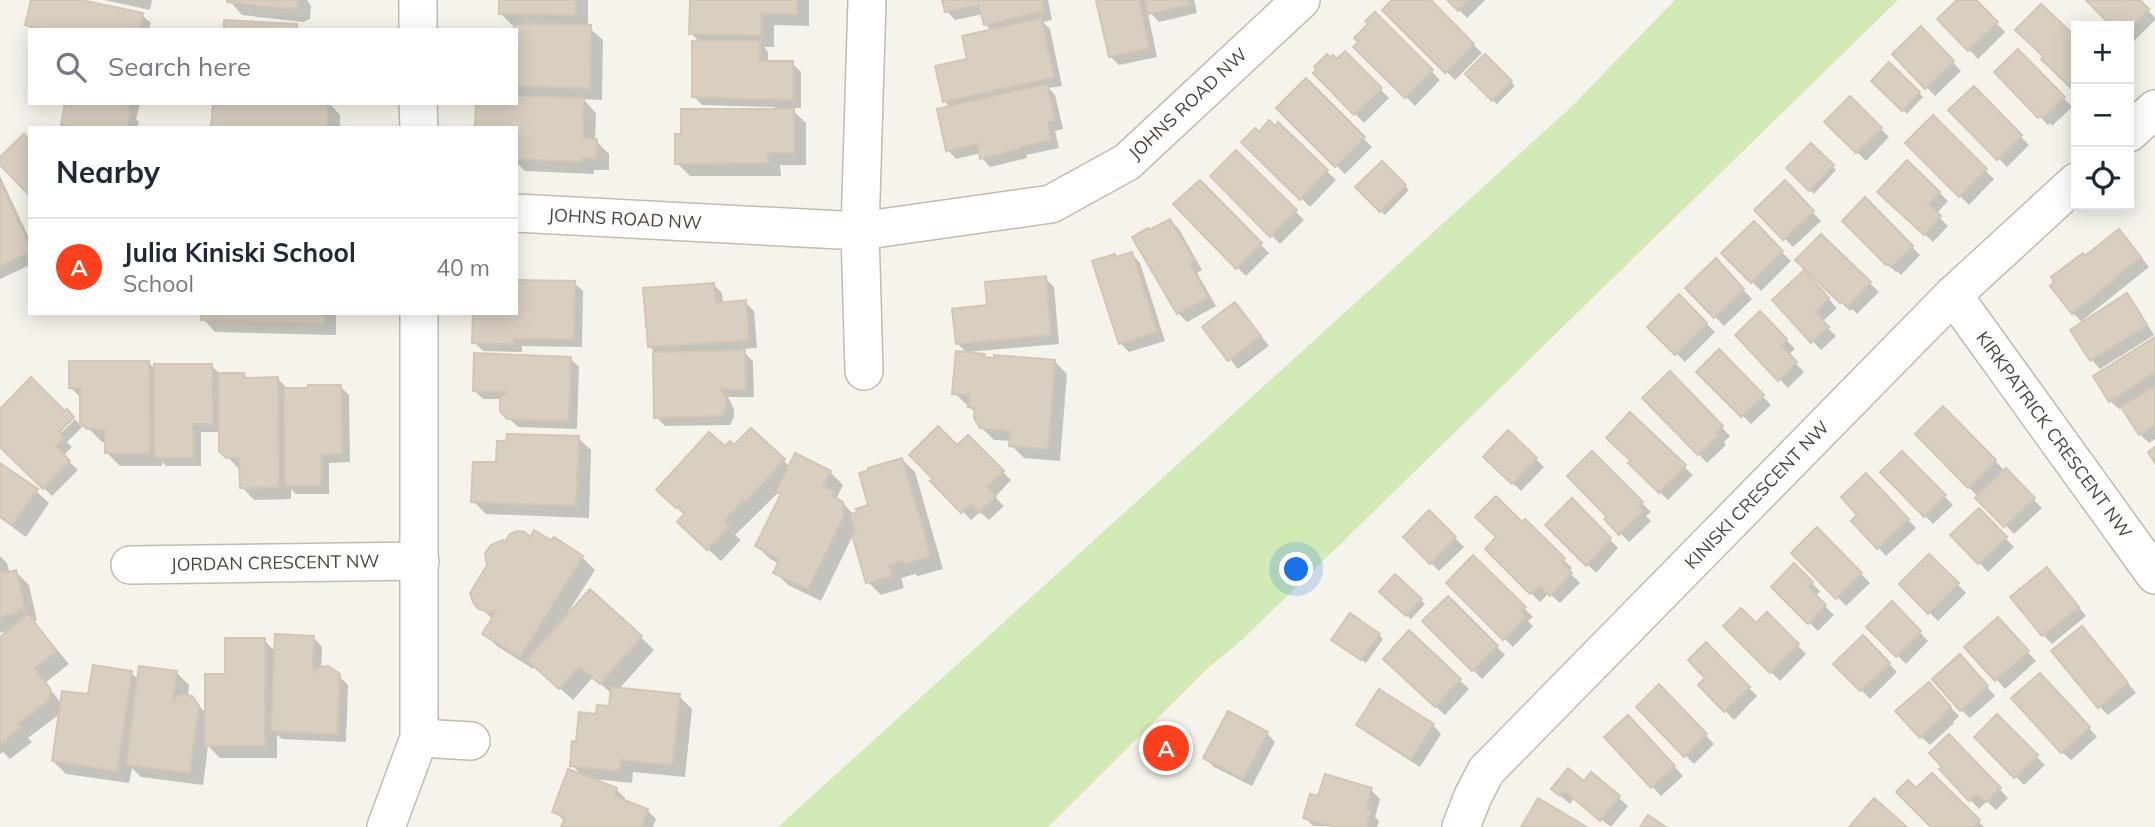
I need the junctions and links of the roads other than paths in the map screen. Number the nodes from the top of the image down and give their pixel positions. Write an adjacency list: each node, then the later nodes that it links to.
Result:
1 (418, 0): 4 (street)
2 (867, 0): 11 (street)
3 (1301, 0): 11 (street, JOHNS ROAD NW)
4 (418, 28)
5 (418, 105): 7 (street)
6 (2155, 109): 8 (street)
7 (419, 126)
8 (2134, 128)
9 (2071, 186): 12 (street, KINISKI CRESCENT NW)
10 (518, 213): 11 (street, JOHNS ROAD NW)
11 (860, 231): 14 (street)
12 (1953, 295): 17 (street, KIRKPATRICK CRESCENT NW); 21 (street, KINISKI CRESCENT NW)
13 (419, 315): 15 (street)
14 (864, 371)
15 (420, 561): 16 (street, JORDAN CRESCENT NW); 18 (street)
16 (130, 565)
17 (2155, 575)
18 (419, 738): 19 (street); 20 (street)
19 (471, 741)
20 (386, 827)
21 (1461, 827)

